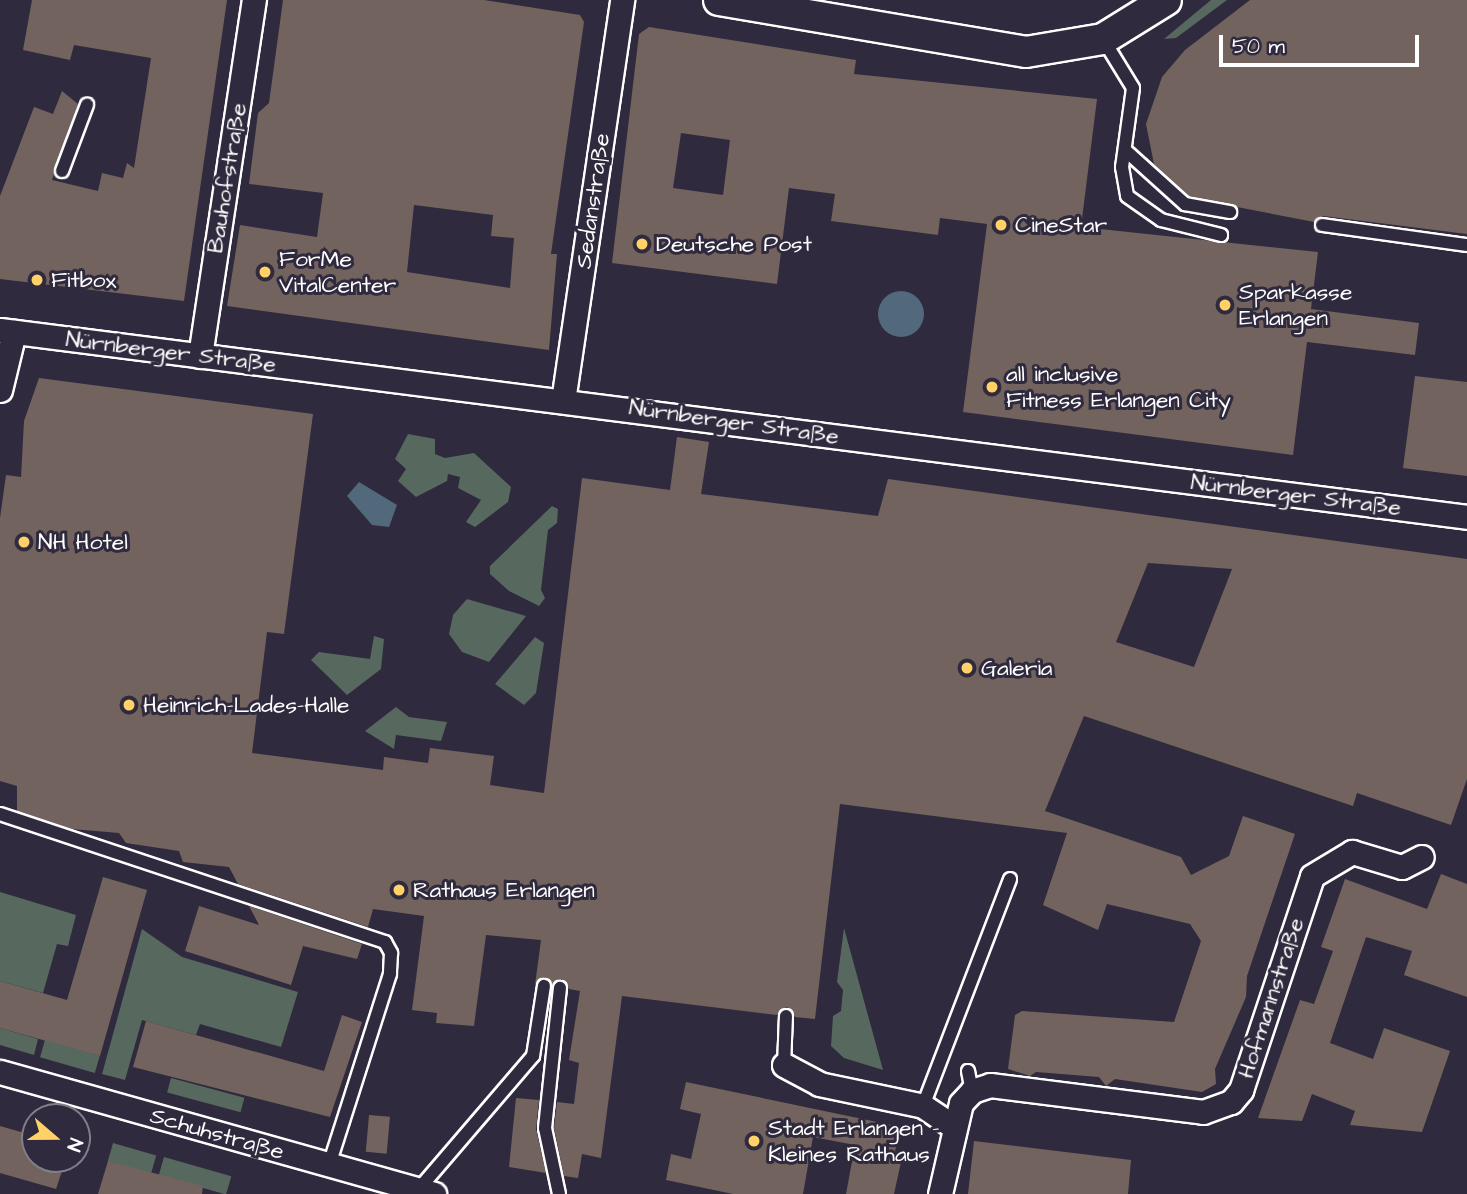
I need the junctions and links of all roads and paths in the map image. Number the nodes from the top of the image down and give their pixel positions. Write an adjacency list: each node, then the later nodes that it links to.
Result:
1 (254, 0): 14 (street, Bauhofstraße)
2 (622, 0): 16 (street, Sedanstraße)
3 (719, 0): 5 (street)
4 (1166, 0): 5 (street)
5 (1103, 39): 7 (lane)
6 (87, 105): 8 (lane)
7 (1125, 150): 9 (lane); 11 (lane)
8 (62, 171)
9 (1230, 212)
10 (1322, 225): 12 (lane)
11 (1221, 235)
12 (1467, 245)
13 (7, 331): 14 (street, Nürnberger Straße); 15 (street)
14 (200, 356): 16 (street, Nürnberger Straße)
15 (0, 390)
16 (563, 401): 17 (street, Nürnberger Straße)
17 (1467, 517)
18 (0, 814): 28 (lane)
19 (1422, 857): 27 (street, Hofmannstraße)
20 (1010, 879): 26 (lane)
21 (544, 986): 29 (lane)
22 (560, 988): 30 (lane)
23 (786, 1016): 24 (lane)
24 (784, 1065): 26 (street)
25 (0, 1072): 28 (street, Schuhstraße)
26 (923, 1106): 27 (street)
27 (953, 1126): 31 (street, Hofmannstraße)
28 (329, 1166): 29 (street, Schuhstraße)
29 (423, 1193)
30 (559, 1194)
31 (940, 1194)

